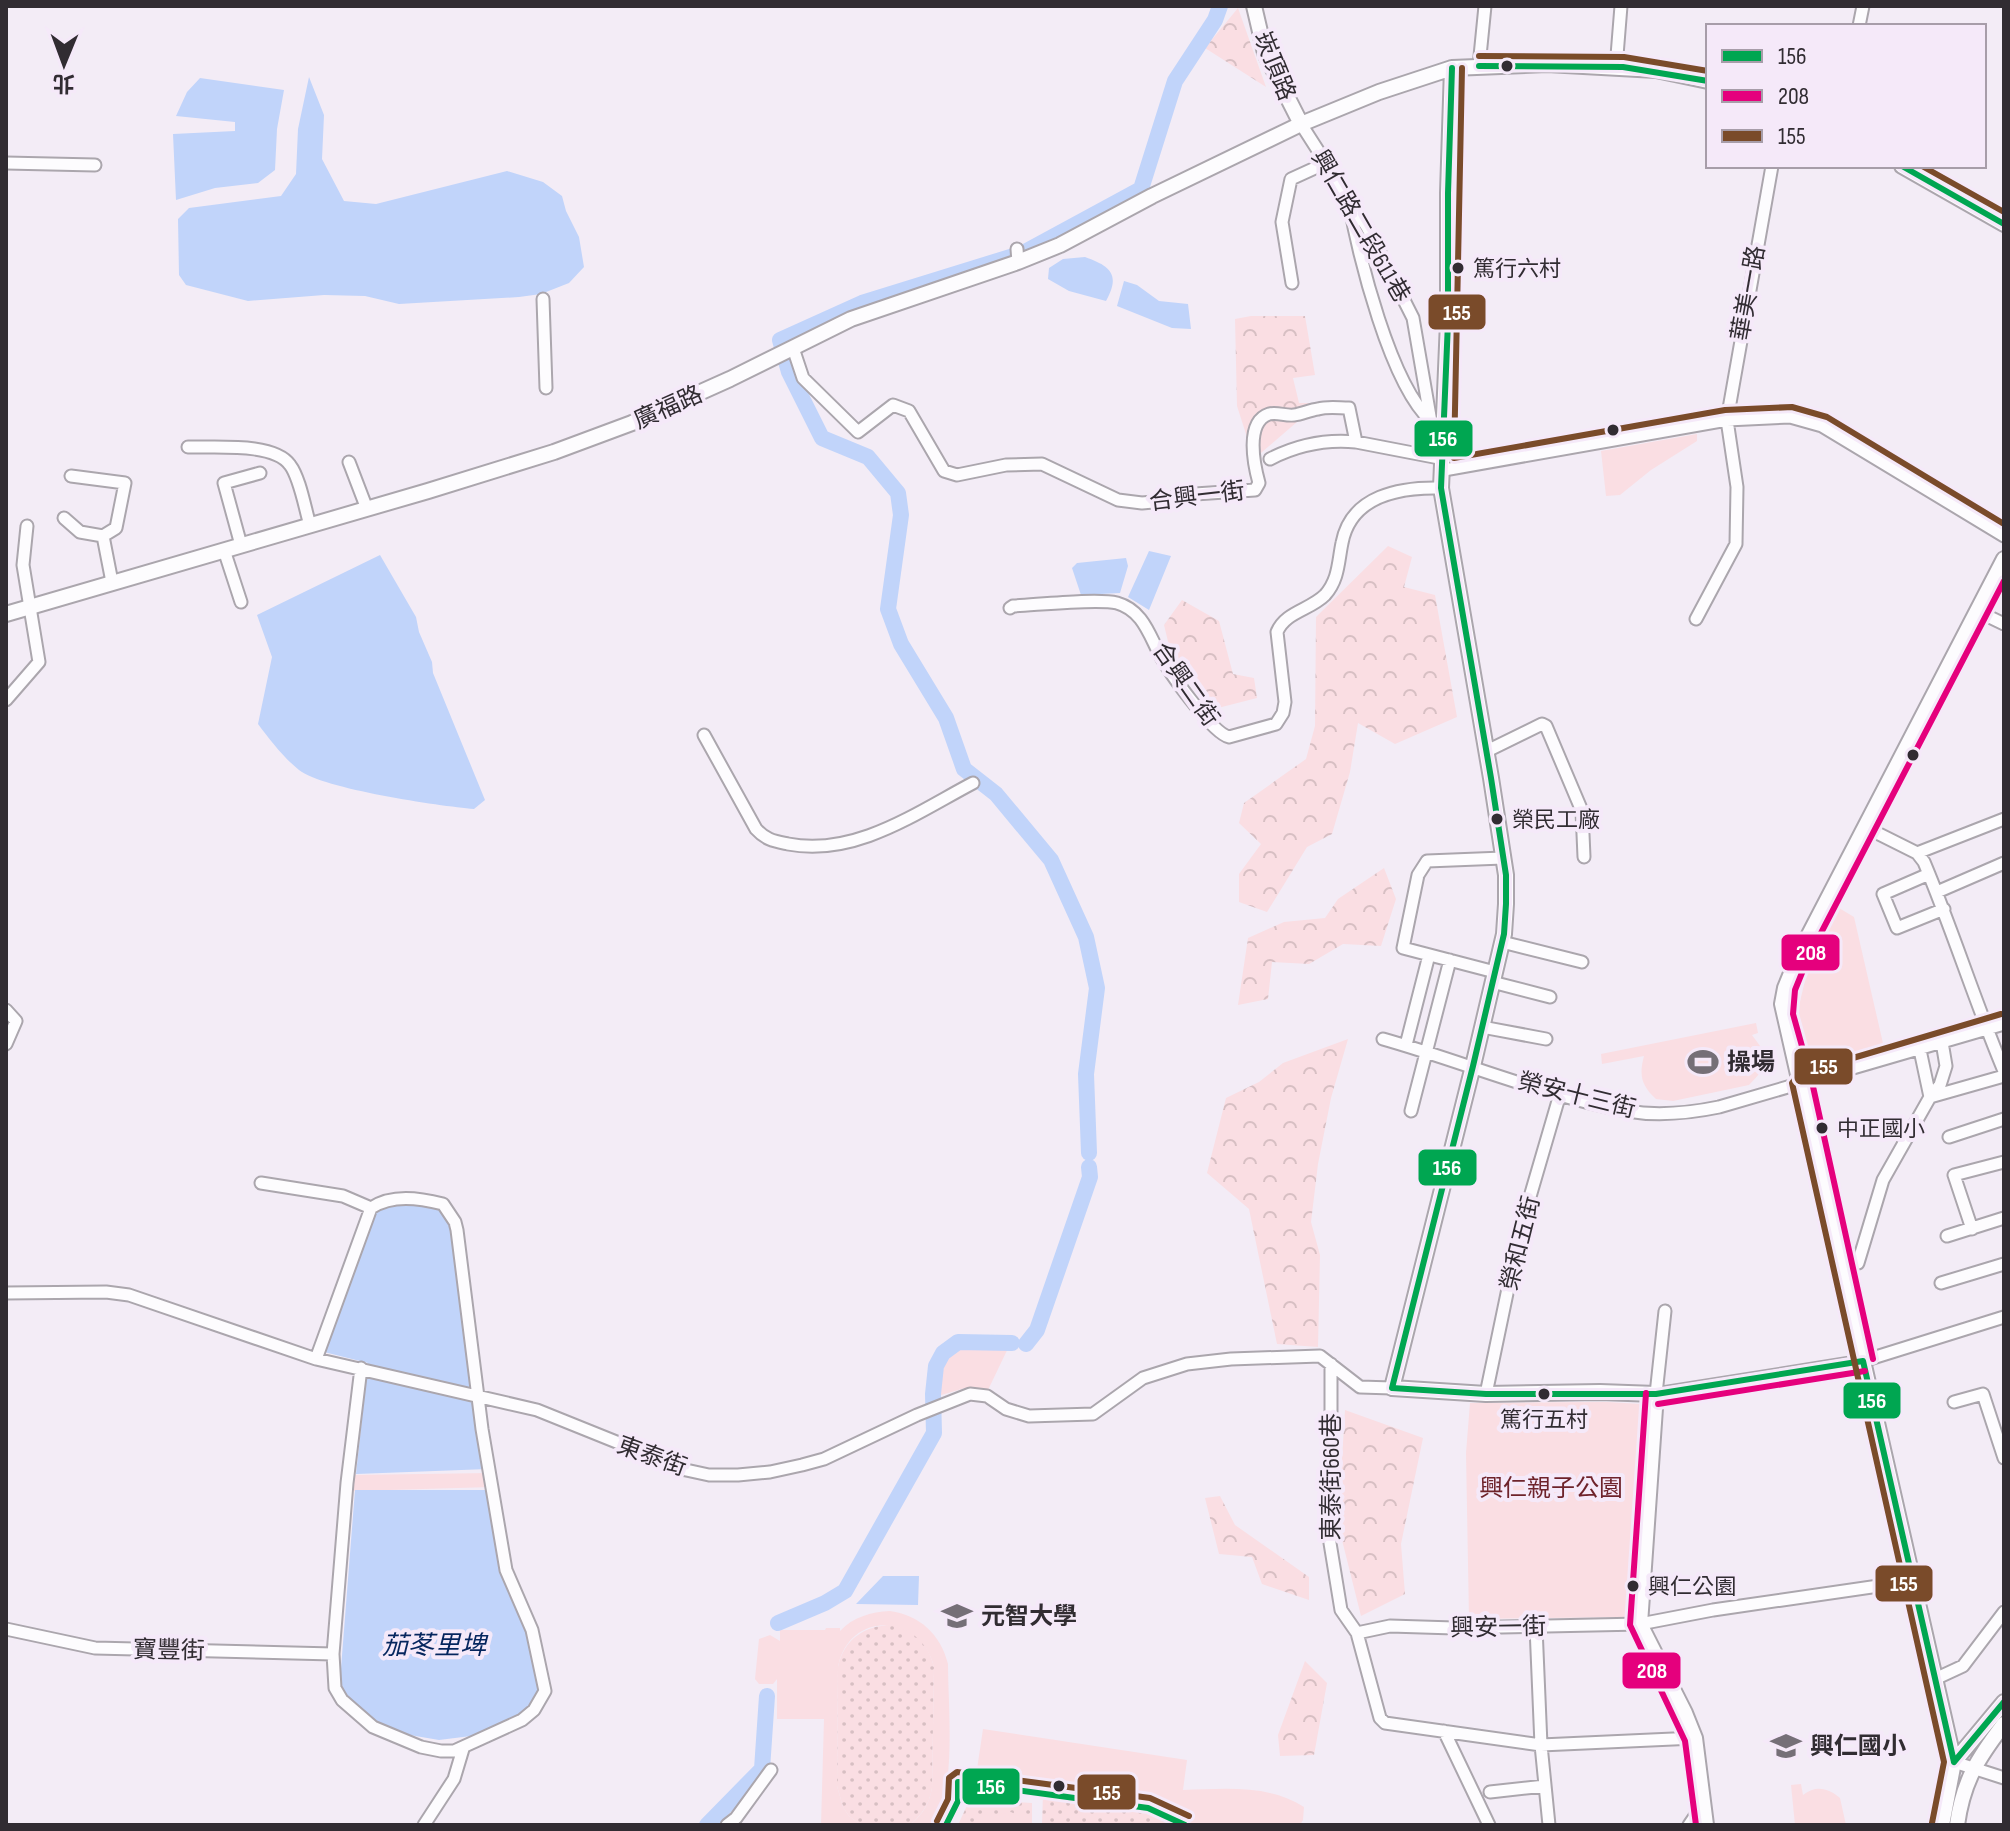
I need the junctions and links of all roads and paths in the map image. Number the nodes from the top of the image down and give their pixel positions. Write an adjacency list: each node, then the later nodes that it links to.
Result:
1 (1254, 6): 8 (street, 崁頂路)
2 (1485, 6): 4 (street)
3 (1621, 6): 6 (street)
4 (1479, 66): 5 (street, 廣福路); 6 (street, 廣福路)
5 (1452, 68): 8 (street, 廣福路); 26 (street)
6 (1616, 68): 7 (street, 廣福路)
7 (1706, 81)
8 (1301, 124): 10 (street, 興仁路二段611巷); 18 (street, 廣福路)
9 (6, 163): 11 (street)
10 (1326, 163): 14 (street, 興仁路二段611巷); 16 (street)
11 (95, 165)
12 (1772, 168): 20 (street, 華美一路)
13 (1906, 168): 15 (street)
14 (1348, 198): 21 (street); 21 (street, 興仁路二段611巷)
15 (2004, 224)
16 (1292, 283)
17 (543, 299): 19 (street)
18 (792, 348): 22 (street, 合興一街); 30 (street, 廣福路)
19 (546, 388)
20 (1727, 420): 26 (street); 35 (street); 45 (street, 華美一路)
21 (1431, 421): 26 (street, 興仁路二段611巷)
22 (1356, 442): 24 (street); 26 (street)
23 (188, 447): 32 (street)
24 (1270, 459)
25 (349, 462): 30 (street)
26 (1442, 464): 29 (street)
27 (260, 473): 36 (street)
28 (71, 476): 34 (street)
29 (1441, 488): 42 (street, 合興二街); 49 (street)
30 (367, 509): 32 (street, 廣福路)
31 (64, 518): 34 (street)
32 (310, 525): 36 (street, 廣福路)
33 (27, 526): 41 (street)
34 (103, 536): 39 (street)
35 (2004, 536)
36 (241, 545): 37 (street, 廣福路)
37 (224, 550): 39 (street, 廣福路); 40 (street)
38 (2004, 559): 43 (street)
39 (112, 582): 41 (street, 廣福路)
40 (241, 602)
41 (29, 607): 44 (street, 廣福路); 47 (street)
42 (1010, 608)
43 (1977, 611): 46 (street); 52 (street)
44 (6, 614)
45 (1696, 619)
46 (2004, 624)
47 (6, 700)
48 (704, 735): 50 (street)
49 (1487, 751): 54 (street); 55 (street)
50 (973, 783)
51 (2004, 819): 53 (street)
52 (1867, 828): 53 (street); 79 (street)
53 (1917, 853): 57 (street)
54 (1584, 857)
55 (1503, 858): 60 (street); 61 (street)
56 (2004, 863): 58 (street)
57 (1929, 874): 58 (street); 59 (street)
58 (1937, 892): 59 (street)
59 (1944, 909): 69 (street)
60 (1502, 942): 63 (street); 64 (street)
61 (1429, 955): 62 (street); 74 (street)
62 (1450, 960): 64 (street); 76 (street)
63 (1582, 962)
64 (1494, 977): 65 (street); 68 (street)
65 (1550, 997)
66 (6, 1010): 73 (street)
67 (2004, 1024): 69 (street, 榮安十三街)
68 (1482, 1027): 71 (street); 77 (street)
69 (1987, 1029): 72 (street, 榮安十三街); 78 (street)
70 (1383, 1039): 74 (street, 榮安十三街)
71 (1546, 1039)
72 (1942, 1042): 75 (street, 榮安十三街); 81 (street)
73 (6, 1044)
74 (1406, 1045): 76 (street, 榮安十三街)
75 (1920, 1050): 79 (street, 榮安十三街); 81 (street)
76 (1426, 1051): 77 (street, 榮安十三街); 82 (street)
77 (1473, 1066): 80 (street, 榮安十三街); 101 (street)
78 (2004, 1073): 81 (street)
79 (1802, 1084): 80 (street, 榮安十三街); 92 (street)
80 (1560, 1094): 103 (street, 榮和五街)
81 (1930, 1097): 92 (street)
82 (1411, 1111)
83 (2004, 1119): 84 (street)
84 (1949, 1137)
85 (2004, 1162): 89 (street)
86 (261, 1183): 87 (street)
87 (371, 1208): 97 (street); 102 (street)
88 (2004, 1218): 89 (street)
89 (1972, 1229): 90 (street)
90 (1947, 1236)
91 (2004, 1264): 93 (street)
92 (1843, 1265): 98 (street)
93 (1941, 1283)
94 (6, 1293): 97 (street)
95 (1665, 1311): 104 (street)
96 (2004, 1317): 98 (street)
97 (316, 1359): 100 (street)
98 (1863, 1361): 104 (street); 107 (street)
99 (1331, 1364): 101 (street); 102 (street, 東泰街); 112 (street, 東泰街660巷)
100 (361, 1368): 102 (street, 東泰街); 113 (street)
101 (1392, 1388): 103 (street)
102 (479, 1394): 120 (street)
103 (1486, 1394): 104 (street)
104 (1656, 1394): 109 (street)
105 (1954, 1402): 106 (street)
106 (2004, 1458)
107 (1913, 1581): 109 (street, 興安一街); 114 (street)
108 (2004, 1612): 114 (street)
109 (1640, 1624): 110 (street, 興安一街); 118 (street)
110 (1536, 1627): 112 (street, 興安一街); 119 (street)
111 (6, 1629): 113 (street, 寶豐街)
112 (1357, 1633): 117 (street, 東泰街660巷)
113 (333, 1654): 120 (street)
114 (1935, 1679): 121 (street)
115 (2004, 1702): 121 (street)
116 (2004, 1724): 122 (street)
117 (1444, 1731): 119 (street); 130 (street)
118 (1695, 1738): 119 (street); 127 (street)
119 (1541, 1745): 125 (street)
120 (463, 1749): 128 (street)
121 (1954, 1762): 122 (street); 134 (street)
122 (1971, 1769): 124 (street); 135 (street)
123 (771, 1770): 129 (street)
124 (2004, 1778)
125 (1545, 1786): 126 (street); 131 (street)
126 (1490, 1792)
127 (1704, 1803): 132 (street); 133 (street)
128 (424, 1825)
129 (727, 1825)
130 (1489, 1825)
131 (1549, 1825)
132 (1689, 1825)
133 (1706, 1825)
134 (1942, 1825)
135 (1957, 1825)

